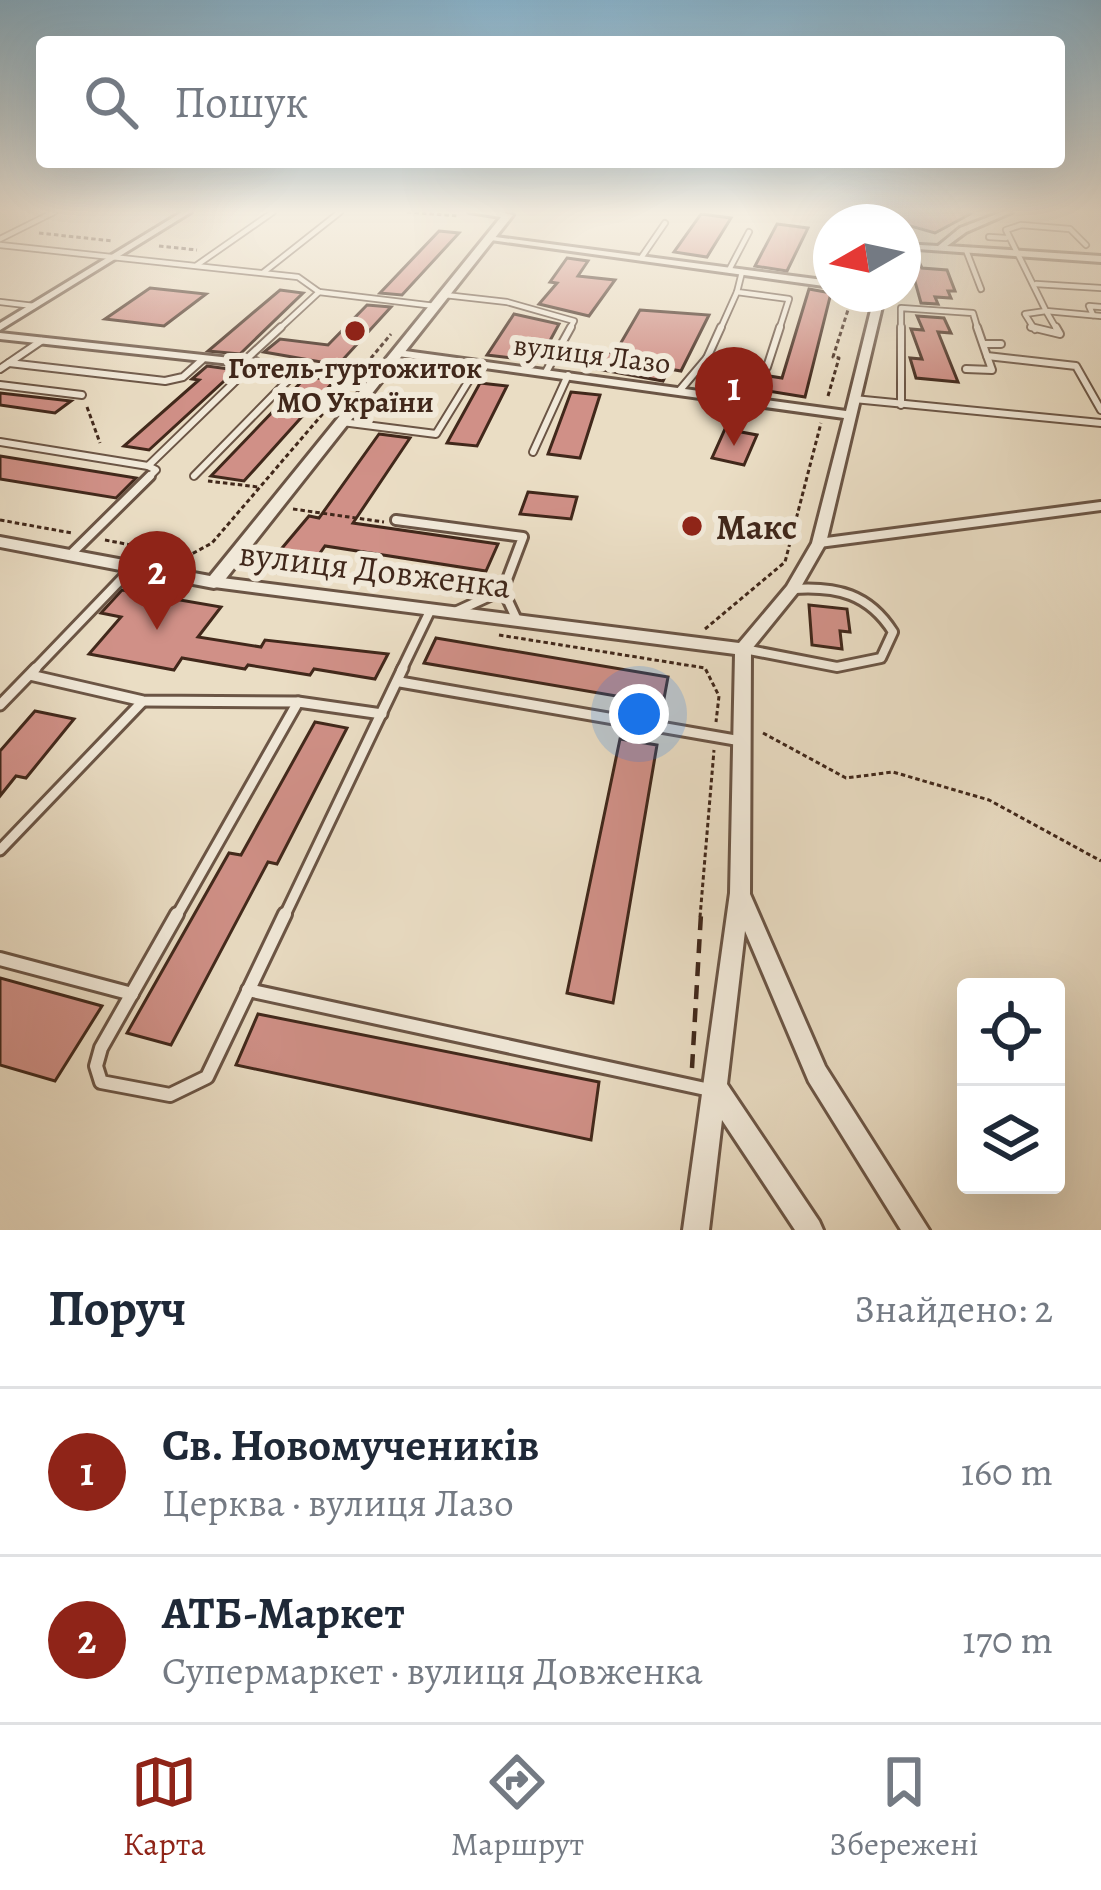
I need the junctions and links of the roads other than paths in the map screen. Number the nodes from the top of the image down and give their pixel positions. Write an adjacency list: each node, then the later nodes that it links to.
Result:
1 (92, 269): 19 (street)
2 (229, 269): 10 (lane)
3 (268, 269): 10 (lane)
4 (465, 269): 17 (street)
5 (725, 269): 8 (street)
6 (973, 269): 14 (lane)
7 (1026, 269): 12 (lane)
8 (729, 270): 9 (street)
9 (742, 272): 11 (street); 16 (lane)
10 (263, 273): 15 (lane)
11 (813, 282)
12 (1034, 284): 13 (lane); 20 (lane)
13 (1101, 288)
14 (981, 290)
15 (319, 292): 17 (lane); 35 (lane)
16 (737, 292): 30 (lane); 30 (lane)
17 (441, 300): 28 (street); 39 (lane)
18 (0, 302): 19 (lane)
19 (34, 306): 23 (street)
20 (1046, 311): 20 (lane); 22 (lane)
21 (876, 312): 45 (street)
22 (1098, 313)
23 (0, 327)
24 (0, 336): 25 (street)
25 (41, 341): 31 (street); 33 (lane)
26 (984, 344): 27 (lane); 29 (lane); 46 (lane)
27 (1001, 344)
28 (398, 353): 34 (street, вулиця Лазо); 41 (street)
29 (987, 356): 38 (lane); 47 (lane)
30 (707, 358): 43 (lane)
31 (202, 360): 33 (lane); 35 (street)
32 (256, 361): 35 (street); 36 (street); 53 (lane)
33 (9, 363): 37 (lane)
34 (479, 364): 39 (street, вулиця Лазо); 49 (lane)
35 (241, 365)
36 (301, 367): 41 (street); 54 (lane)
37 (0, 369)
38 (966, 369)
39 (546, 373): 40 (street, вулиця Лазо)
40 (568, 375): 43 (street, вулиця Лазо); 52 (lane)
41 (379, 376): 49 (street)
42 (0, 385): 44 (lane)
43 (680, 389): 48 (street, вулиця Лазо)
44 (82, 394)
45 (854, 399): 46 (lane); 48 (street)
46 (901, 405): 50 (lane)
47 (1101, 410)
48 (850, 415): 58 (street)
49 (342, 422): 61 (street)
50 (1101, 424)
51 (0, 442): 53 (lane)
52 (533, 452)
53 (148, 466): 59 (lane)
54 (194, 476)
55 (1101, 506): 58 (lane)
56 (396, 520): 62 (lane)
57 (0, 542): 59 (street, вулиця Довженка)
58 (819, 543): 63 (street)
59 (70, 555): 60 (street, вулиця Довженка)
60 (133, 567): 61 (street, вулиця Довженка); 68 (lane)
61 (214, 582): 64 (street, вулиця Довженка)
62 (503, 590): 65 (lane); 66 (lane)
63 (794, 590): 67 (street); 67 (lane)
64 (430, 609): 65 (street, вулиця Довженка); 69 (lane)
65 (454, 612): 66 (street, вулиця Довженка)
66 (517, 620): 67 (street, вулиця Довженка)
67 (743, 649): 74 (street)
68 (30, 675): 70 (lane); 72 (lane)
69 (400, 682): 73 (lane); 74 (lane)
70 (143, 700): 71 (lane); 75 (lane)
71 (298, 702): 73 (lane); 79 (lane)
72 (0, 705)
73 (382, 714): 78 (lane)
74 (740, 741): 76 (street)
75 (0, 850)
76 (740, 893): 80 (street); 83 (street)
77 (0, 959): 79 (lane)
78 (248, 990): 79 (lane); 80 (lane)
79 (132, 994)
80 (718, 1092): 81 (street); 82 (street)
81 (696, 1230)
82 (810, 1230)
83 (916, 1230)

